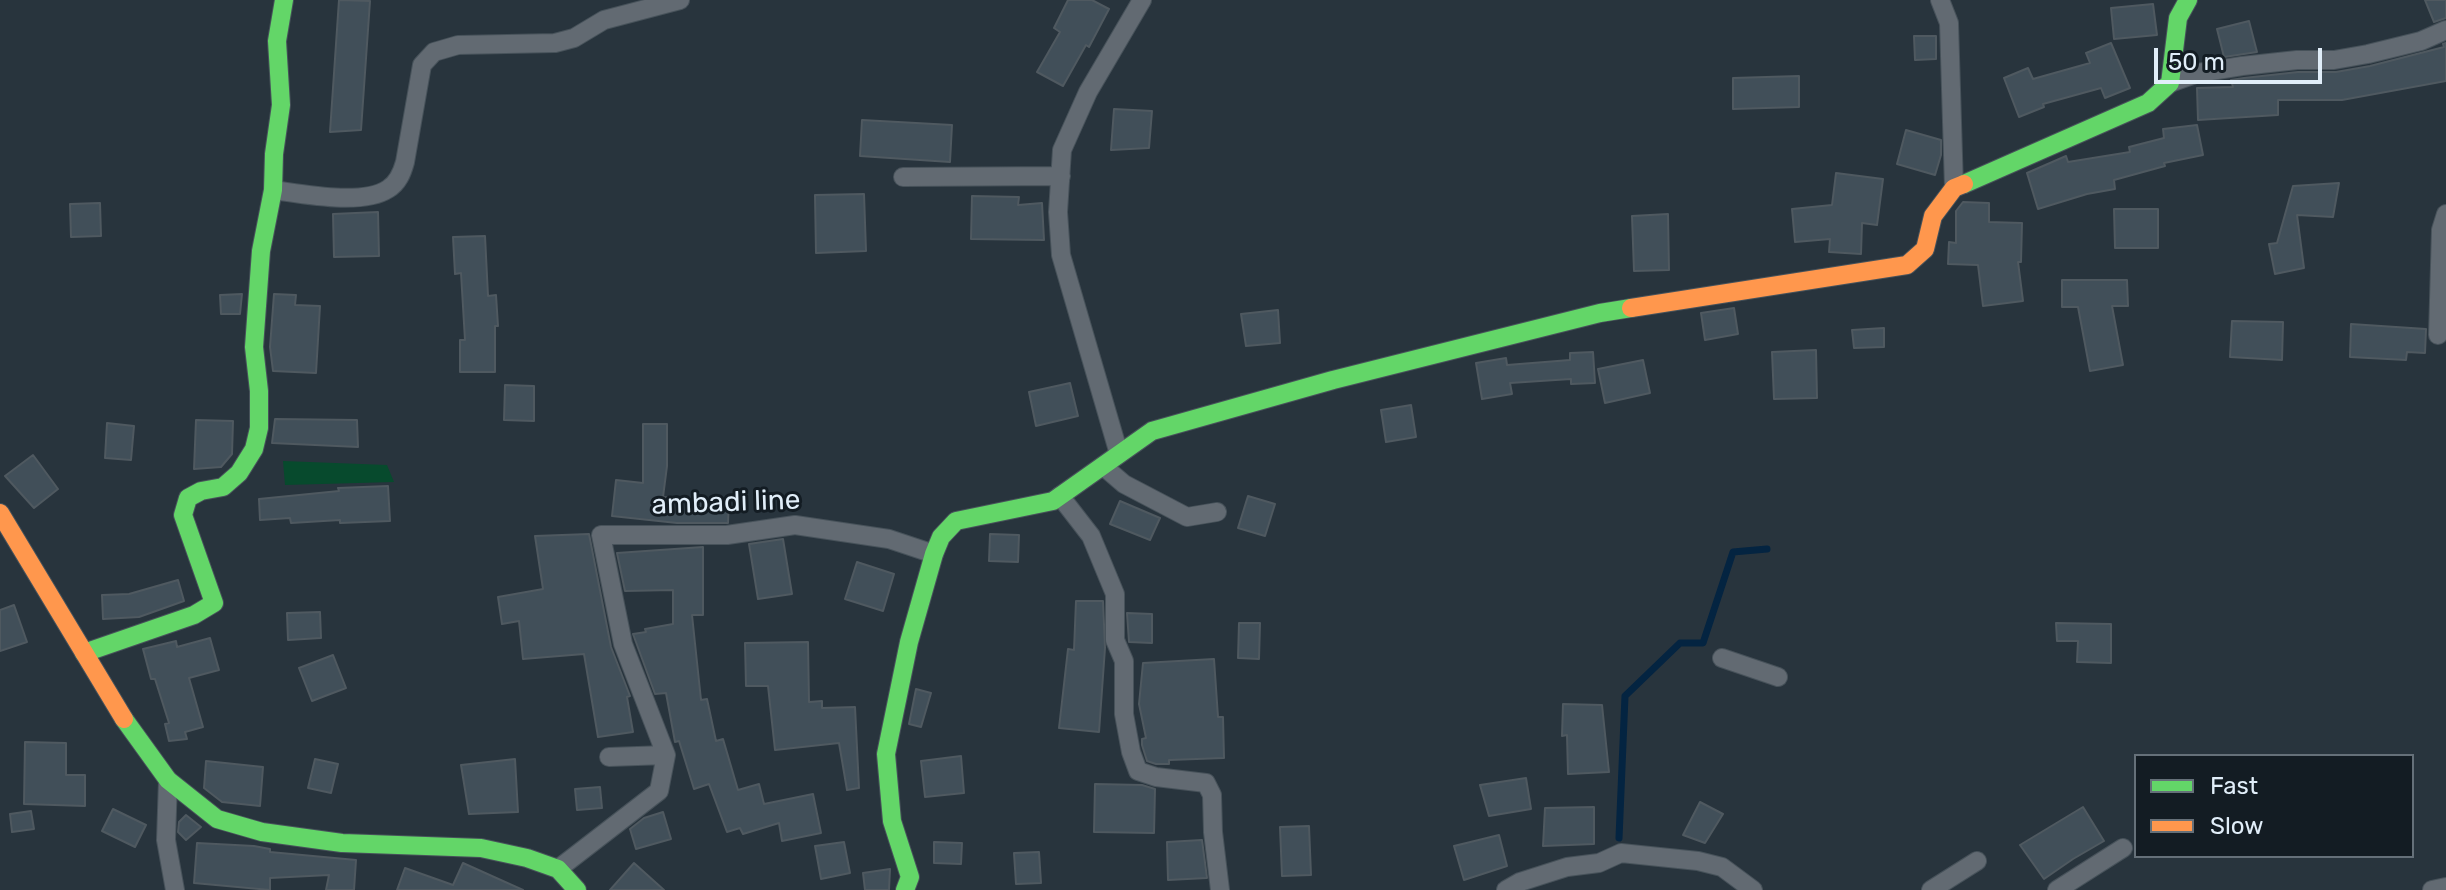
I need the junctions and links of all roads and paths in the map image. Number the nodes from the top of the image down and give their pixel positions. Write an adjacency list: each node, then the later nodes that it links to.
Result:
1 (284, 0): 11 (main road)
2 (680, 0): 11 (street)
3 (1142, 0): 8 (street)
4 (1940, 0): 10 (street)
5 (2188, 0): 7 (main road)
6 (2446, 30): 7 (street)
7 (2170, 83): 10 (main road)
8 (1061, 176): 9 (street); 14 (street)
9 (903, 177)
10 (1954, 188): 14 (main road)
11 (273, 190): 20 (main road)
12 (2446, 214): 13 (street)
13 (2438, 335)
14 (1119, 454): 15 (main road)
15 (1103, 466): 16 (main road); 17 (street)
16 (1060, 496): 19 (main road); 33 (street)
17 (1217, 512)
18 (0, 513): 20 (main road)
19 (934, 554): 23 (street, ambadi line); 32 (main road)
20 (84, 653): 25 (main road)
21 (1722, 658): 22 (street)
22 (1778, 677)
23 (666, 755): 24 (street); 28 (street)
24 (609, 757)
25 (168, 780): 28 (main road); 30 (street)
26 (2123, 848): 37 (street)
27 (1977, 861): 36 (street)
28 (558, 869): 31 (main road)
29 (2446, 887): 38 (street)
30 (175, 890)
31 (577, 890)
32 (905, 890)
33 (1220, 890)
34 (1506, 890): 35 (street)
35 (1753, 890)
36 (1931, 890)
37 (2057, 890)
38 (2432, 890)

